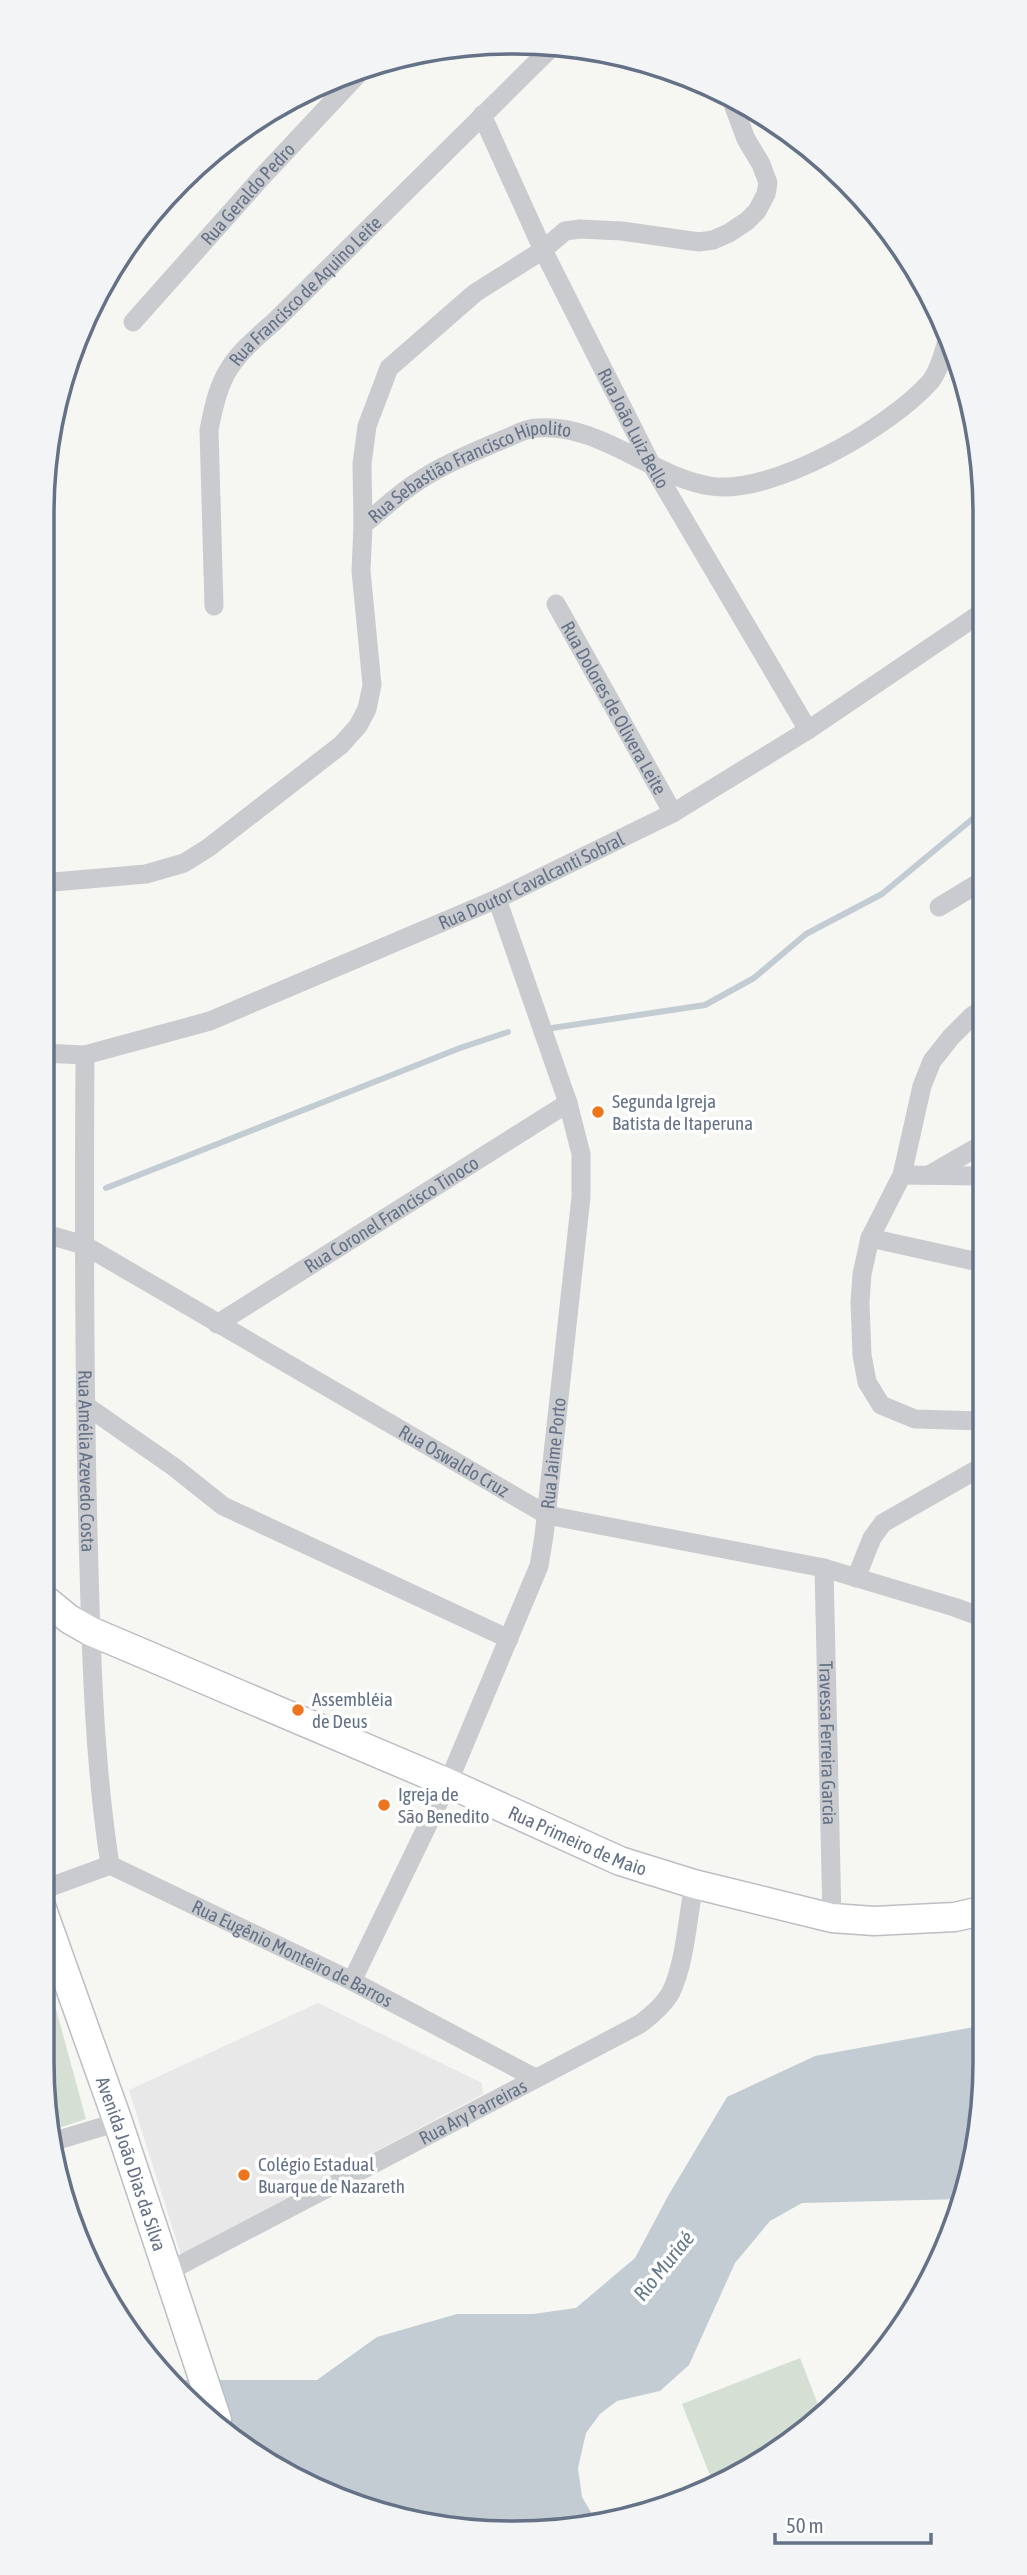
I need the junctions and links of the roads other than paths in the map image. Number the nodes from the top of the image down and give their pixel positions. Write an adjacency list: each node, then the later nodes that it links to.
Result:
1 (544, 55): 4 (street, Rua Francisco de Aquino Leite)
2 (347, 86): 6 (street, Rua Geraldo Pedro)
3 (736, 112): 5 (street)
4 (482, 115): 5 (street, Rua João Luiz Bello); 11 (street, Rua Francisco de Aquino Leite)
5 (543, 250): 8 (street, Rua João Luiz Bello); 9 (street)
6 (133, 322)
7 (943, 351): 8 (street, Rua Sebastião Francisco Hipolito)
8 (650, 463): 9 (street, Rua Sebastião Francisco Hipolito); 13 (street, Rua João Luiz Bello)
9 (363, 525): 15 (street, Rua Sebastião Francisco Hipolito)
10 (556, 604): 14 (street, Rua Dolores de Olivera Leite)
11 (214, 606)
12 (973, 618): 13 (street, Rua Doutor Cavalcanti Sobral)
13 (808, 730): 14 (street, Rua Doutor Cavalcanti Sobral)
14 (673, 813): 17 (street, Rua Doutor Cavalcanti Sobral)
15 (54, 882)
16 (973, 886): 18 (street)
17 (497, 898): 21 (street, Rua Doutor Cavalcanti Sobral); 22 (street, Rua Jaime Porto)
18 (939, 907)
19 (973, 1015): 24 (street)
20 (54, 1054): 21 (street, Rua Doutor Cavalcanti Sobral)
21 (85, 1055): 29 (street, Rua Amélia Azevedo Costa)
22 (568, 1103): 31 (street, Rua Coronel Francisco Tinoco); 35 (street, Rua Jaime Porto)
23 (973, 1150): 25 (street)
24 (902, 1175): 25 (street); 28 (street)
25 (928, 1175): 26 (street)
26 (973, 1176)
27 (54, 1236): 29 (street, Rua Oswaldo Cruz)
28 (870, 1238): 30 (street); 33 (street)
29 (84, 1245): 31 (street, Rua Oswaldo Cruz); 32 (street, Rua Amélia Azevedo Costa)
30 (973, 1261)
31 (217, 1324): 35 (street, Rua Oswaldo Cruz)
32 (85, 1405): 40 (street, Rua Amélia Azevedo Costa); 41 (street)
33 (973, 1422)
34 (973, 1472): 37 (street)
35 (547, 1515): 36 (street, Rua Oswaldo Cruz); 41 (street, Rua Jaime Porto)
36 (824, 1568): 37 (street, Rua Oswaldo Cruz); 47 (street, Travessa Ferreira Garcia)
37 (856, 1578): 39 (street, Rua Oswaldo Cruz)
38 (54, 1607): 40 (main road, Rua Primeiro de Maio)
39 (973, 1614)
40 (90, 1631): 42 (main road, Rua Primeiro de Maio); 43 (street, Rua Amélia Azevedo Costa)
41 (509, 1639): 42 (street, Rua Jaime Porto)
42 (449, 1783): 44 (main road, Rua Primeiro de Maio); 49 (street, Rua Jaime Porto)
43 (110, 1865): 45 (street); 49 (street, Rua Eugênio Monteiro de Barros)
44 (694, 1884): 47 (main road, Rua Primeiro de Maio); 50 (street, Rua Ary Parreiras)
45 (54, 1886)
46 (973, 1913): 47 (main road, Rua Primeiro de Maio)
47 (832, 1918)
48 (54, 1950): 51 (main road, Avenida João Dias da Silva)
49 (352, 1981): 50 (street, Rua Eugênio Monteiro de Barros)
50 (535, 2078): 53 (street, Rua Ary Parreiras)
51 (118, 2122): 52 (street); 53 (main road, Avenida João Dias da Silva)
52 (61, 2139)
53 (169, 2272): 54 (main road, Avenida João Dias da Silva)
54 (214, 2409)

